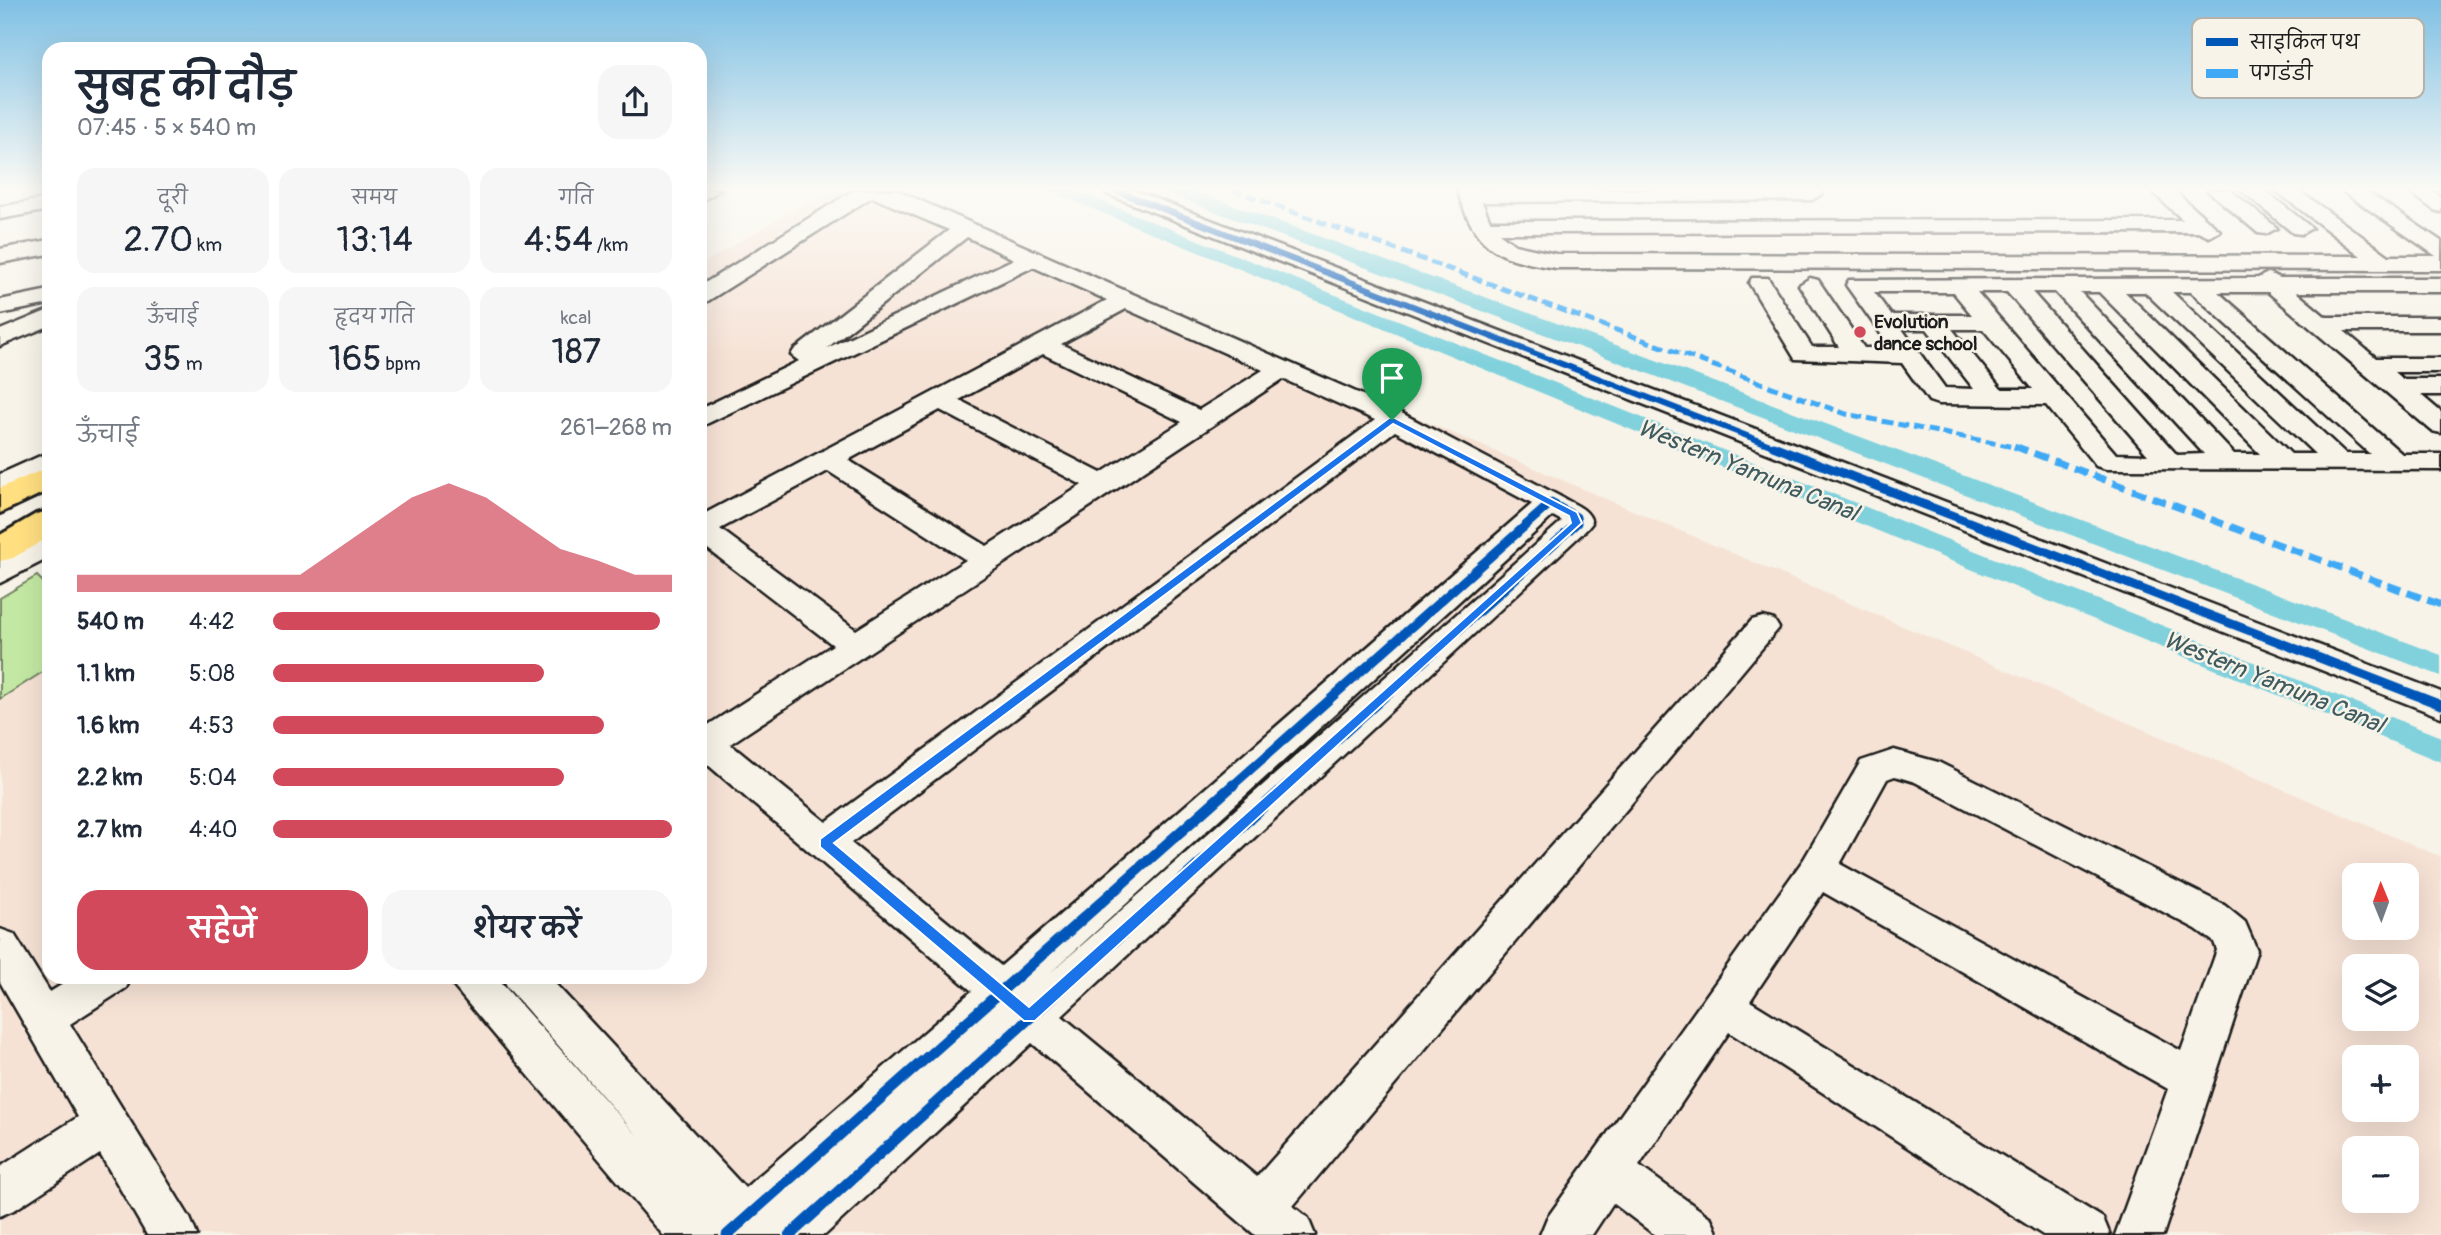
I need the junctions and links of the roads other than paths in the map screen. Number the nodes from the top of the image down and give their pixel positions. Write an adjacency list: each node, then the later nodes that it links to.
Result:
1 (42, 248): 16 (street)
2 (777, 248): 35 (street)
3 (941, 248): 58 (street)
4 (1006, 248): 17 (street)
5 (1263, 248): 87 (street)
6 (1504, 248): 7 (street)
7 (1563, 248)
8 (1602, 248): 18 (street)
9 (1851, 248): 23 (street)
10 (2226, 248): 24 (street)
11 (2242, 248): 25 (street)
12 (2290, 248): 19 (street)
13 (2326, 248): 20 (street)
14 (2363, 248): 21 (street)
15 (2411, 248): 22 (street)
16 (0, 256)
17 (1031, 259): 37 (street); 58 (street)
18 (1747, 263): 23 (street); 26 (street)
19 (2310, 263): 20 (street); 25 (street)
20 (2346, 263): 21 (street)
21 (2384, 263): 22 (street)
22 (2431, 263)
23 (1860, 274): 24 (street); 27 (street); 28 (street); 42 (street)
24 (2246, 274): 25 (street); 33 (street); 66 (street)
25 (2274, 274): 34 (street); 38 (street)
26 (1760, 283): 27 (street); 51 (street)
27 (1810, 285): 51 (street)
28 (1959, 285): 29 (street); 44 (street)
29 (2013, 285): 30 (street); 73 (street)
30 (2061, 285): 31 (street); 68 (street)
31 (2105, 285): 32 (street); 69 (street)
32 (2151, 285): 33 (street); 70 (street)
33 (2197, 285): 71 (street)
34 (2441, 285)
35 (707, 292)
36 (42, 298): 40 (street)
37 (1125, 300): 50 (street); 55 (street)
38 (2297, 304): 39 (street); 45 (street)
39 (2441, 304)
40 (0, 307)
41 (42, 320): 47 (street)
42 (1884, 322): 43 (street); 52 (street)
43 (1934, 322): 44 (street); 60 (street)
44 (1989, 322): 59 (street)
45 (2320, 324): 46 (street); 48 (street)
46 (2441, 324)
47 (0, 339)
48 (2344, 344): 49 (street); 53 (street)
49 (2441, 344)
50 (1043, 345): 61 (street); 65 (street)
51 (1857, 356): 52 (street)
52 (1908, 356): 60 (street)
53 (2369, 365): 54 (street); 56 (street)
54 (2441, 365)
55 (1281, 369): 64 (street); 65 (street)
56 (2396, 387): 57 (street); 63 (street)
57 (2441, 387)
58 (756, 392): 62 (street)
59 (2052, 397): 60 (street); 73 (street)
60 (1995, 398)
61 (940, 400): 67 (street); 76 (street)
62 (707, 416)
63 (2436, 417)
64 (1392, 420): 90 (street); 96 (street)
65 (1201, 421): 76 (street)
66 (2441, 454)
67 (828, 459): 78 (street); 83 (street)
68 (2226, 462): 69 (street); 73 (street)
69 (2283, 462): 70 (street)
70 (2339, 462): 71 (street)
71 (2395, 462): 72 (street)
72 (2441, 462)
73 (2169, 463)
74 (42, 477): 75 (street); 77 (main road)
75 (0, 485)
76 (1102, 485): 83 (street)
77 (0, 502)
78 (707, 524)
79 (42, 526): 82 (main road)
80 (707, 533): 86 (street)
81 (42, 549): 84 (street)
82 (0, 550)
83 (987, 560): 86 (street)
84 (0, 573)
85 (1763, 628): 103 (street)
86 (856, 646): 88 (street)
87 (2441, 705)
88 (707, 739)
89 (707, 744): 90 (street)
90 (825, 843): 96 (street)
91 (1817, 870): 97 (street); 99 (street); 99 (street)
92 (0, 946): 98 (street)
93 (99, 984): 98 (street)
94 (476, 984): 106 (street)
95 (529, 984): 104 (street)
96 (1015, 1004): 103 (street); 104 (street); 107 (street)
97 (1723, 1006): 101 (street); 110 (street)
98 (43, 1018): 100 (street)
99 (2191, 1079): 111 (street)
100 (107, 1124): 102 (street); 105 (street)
101 (1608, 1171): 108 (street); 109 (street)
102 (0, 1193)
103 (1275, 1222)
104 (742, 1230)
105 (173, 1235)
106 (694, 1235)
107 (790, 1235)
108 (1564, 1235)
109 (1694, 1235)
110 (2086, 1235)
111 (2139, 1235)

